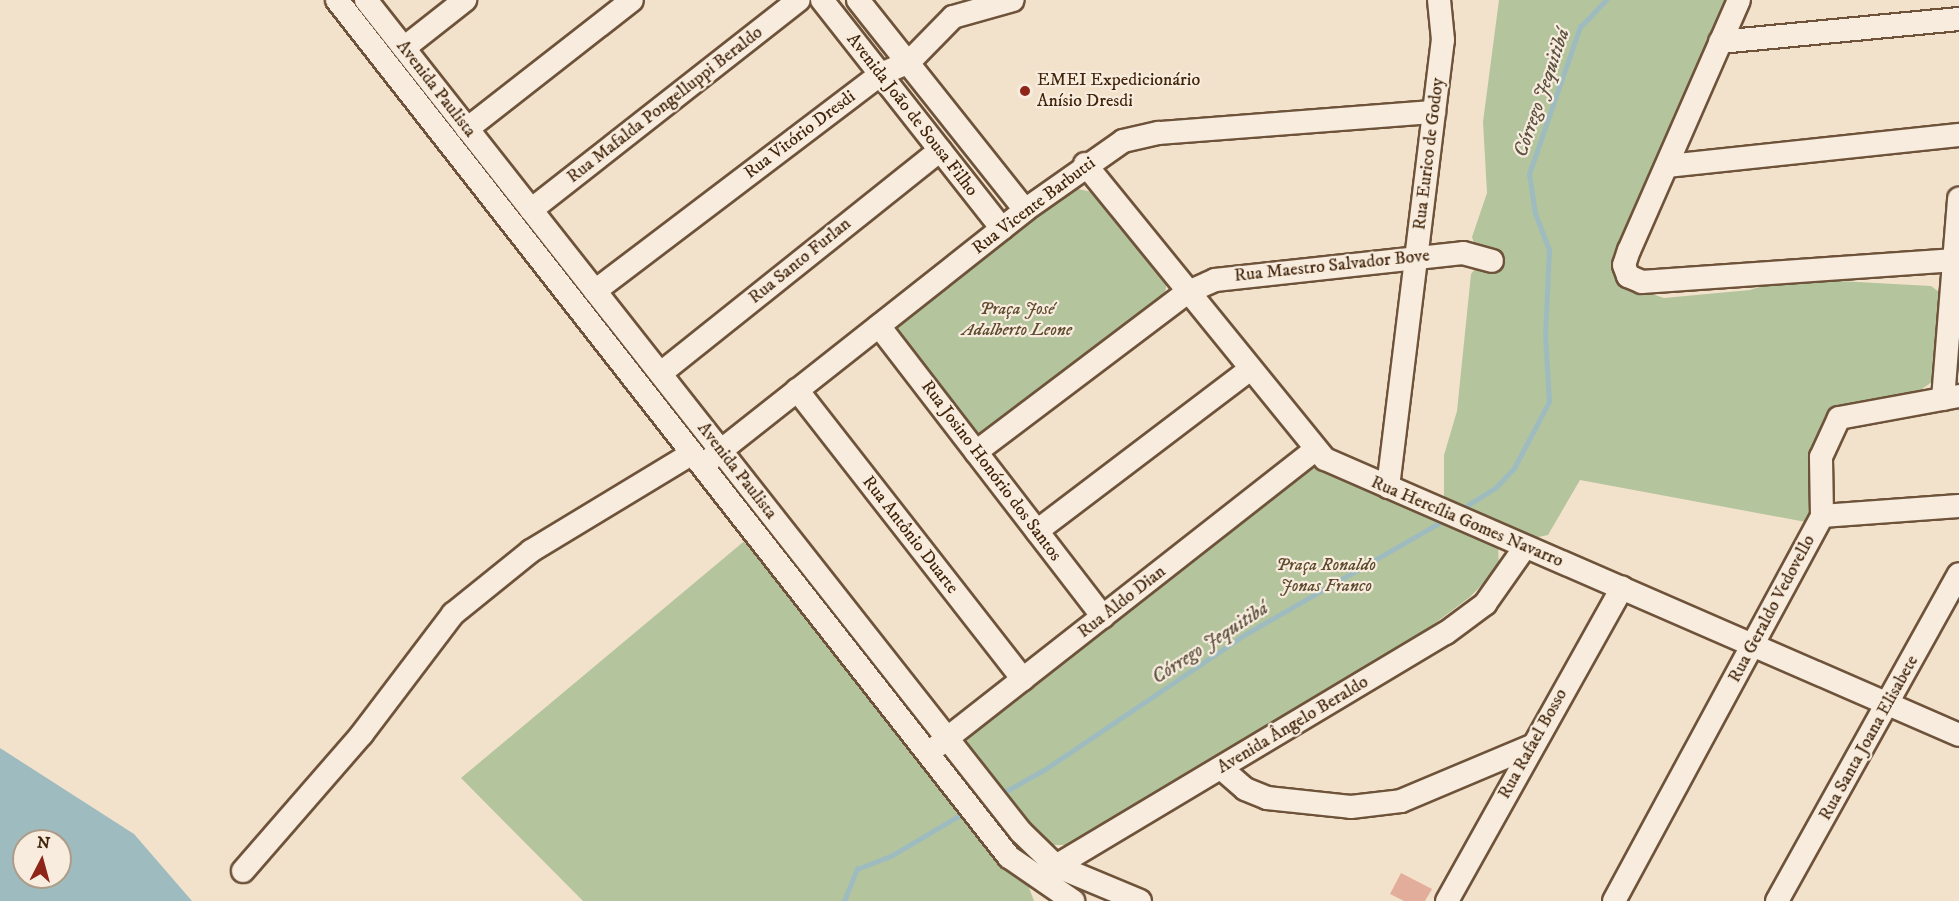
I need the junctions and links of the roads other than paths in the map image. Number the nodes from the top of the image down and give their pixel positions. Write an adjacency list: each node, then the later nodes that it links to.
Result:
1 (337, 0): 39 (street, Avenida Paulista)
2 (366, 0): 13 (street, Avenida Paulista)
3 (465, 0): 13 (street)
4 (632, 0): 17 (street)
5 (799, 0): 23 (street, Rua Mafalda Pongelluppi Beraldo)
6 (822, 0): 15 (street, Avenida João de Sousa Filho)
7 (858, 0): 14 (street, Avenida João de Sousa Filho)
8 (1013, 0): 14 (street, Rua Vitório Dresdi)
9 (1439, 0): 16 (street, Rua Eurico de Godoy)
10 (1739, 0): 12 (street)
11 (1959, 19): 12 (street)
12 (1720, 42): 21 (street)
13 (404, 48): 17 (street, Avenida Paulista)
14 (909, 62): 15 (street, Rua Vitório Dresdi); 24 (street, Avenida João de Sousa Filho)
15 (881, 74): 19 (street, Avenida João de Sousa Filho); 29 (street, Rua Vitório Dresdi)
16 (1434, 112): 20 (street, Rua Vicente Barbutti); 26 (street, Rua Eurico de Godoy)
17 (467, 129): 23 (street, Avenida Paulista)
18 (1959, 135): 21 (street)
19 (940, 150): 25 (street, Avenida João de Sousa Filho); 33 (street, Rua Santo Furlan)
20 (1085, 164): 24 (street, Rua Vicente Barbutti); 30 (street, Rua Hercília Gomes Navarro)
21 (1668, 166): 27 (street)
22 (1959, 199): 27 (street)
23 (531, 210): 29 (street, Avenida Paulista)
24 (1025, 210): 25 (street, Rua Vicente Barbutti)
25 (1002, 230): 31 (street, Rua Vicente Barbutti)
26 (1415, 258): 28 (street, Rua Maestro Salvador Bove); 30 (street, Rua Maestro Salvador Bove); 40 (street, Rua Eurico de Godoy)
27 (1955, 260): 35 (street)
28 (1492, 261)
29 (595, 291): 33 (street, Avenida Paulista)
30 (1186, 292): 32 (street, Rua Hercília Gomes Navarro); 38 (street, Rua Maestro Salvador Bove)
31 (879, 326): 34 (street, Rua Vicente Barbutti); 38 (street, Rua Josino Honório dos Santos)
32 (1249, 370): 36 (street, Rua Hercília Gomes Navarro); 43 (street)
33 (661, 373): 37 (street, Avenida Paulista)
34 (797, 390): 37 (street, Rua Vicente Barbutti); 49 (street, Rua Antônio Duarte)
35 (1951, 398): 42 (street, Rua Geraldo Vedovello)
36 (1315, 450): 40 (street, Rua Hercília Gomes Navarro); 47 (street, Rua Aldo Dian)
37 (720, 451): 39 (street, Rua Vicente Barbutti); 52 (street, Avenida Paulista)
38 (976, 452): 43 (street, Rua Josino Honório dos Santos)
39 (696, 460): 54 (street, Avenida Paulista); 56 (street, Rua Vicente Barbutti)
40 (1388, 487): 44 (street, Rua Hercília Gomes Navarro)
41 (1959, 506): 42 (street)
42 (1822, 516): 48 (street, Rua Geraldo Vedovello)
43 (1037, 531): 47 (street, Rua Josino Honório dos Santos)
44 (1525, 547): 46 (street, Rua Hercília Gomes Navarro); 55 (street, Avenida Ângelo Beraldo)
45 (1959, 574): 50 (street, Rua Santa Joana Elisabete)
46 (1622, 588): 48 (street, Rua Hercília Gomes Navarro); 53 (street, Rua Rafael Bosso)
47 (1103, 617): 49 (street, Rua Aldo Dian)
48 (1755, 643): 50 (street, Rua Hercília Gomes Navarro); 60 (street, Rua Geraldo Vedovello)
49 (1023, 679): 52 (street, Rua Aldo Dian)
50 (1891, 703): 51 (street, Rua Hercília Gomes Navarro); 61 (street, Rua Santa Joana Elisabete)
51 (1959, 735)
52 (947, 739): 54 (street, Rua Aldo Dian); 57 (street, Avenida Paulista)
53 (1532, 746): 55 (street); 59 (street, Rua Rafael Bosso)
54 (928, 753): 57 (street, Avenida Paulista)
55 (1221, 768): 57 (street, Avenida Ângelo Beraldo)
56 (243, 872)
57 (1060, 890): 58 (street, Avenida Paulista)
58 (1140, 901)
59 (1447, 901)
60 (1614, 901)
61 (1777, 901)

